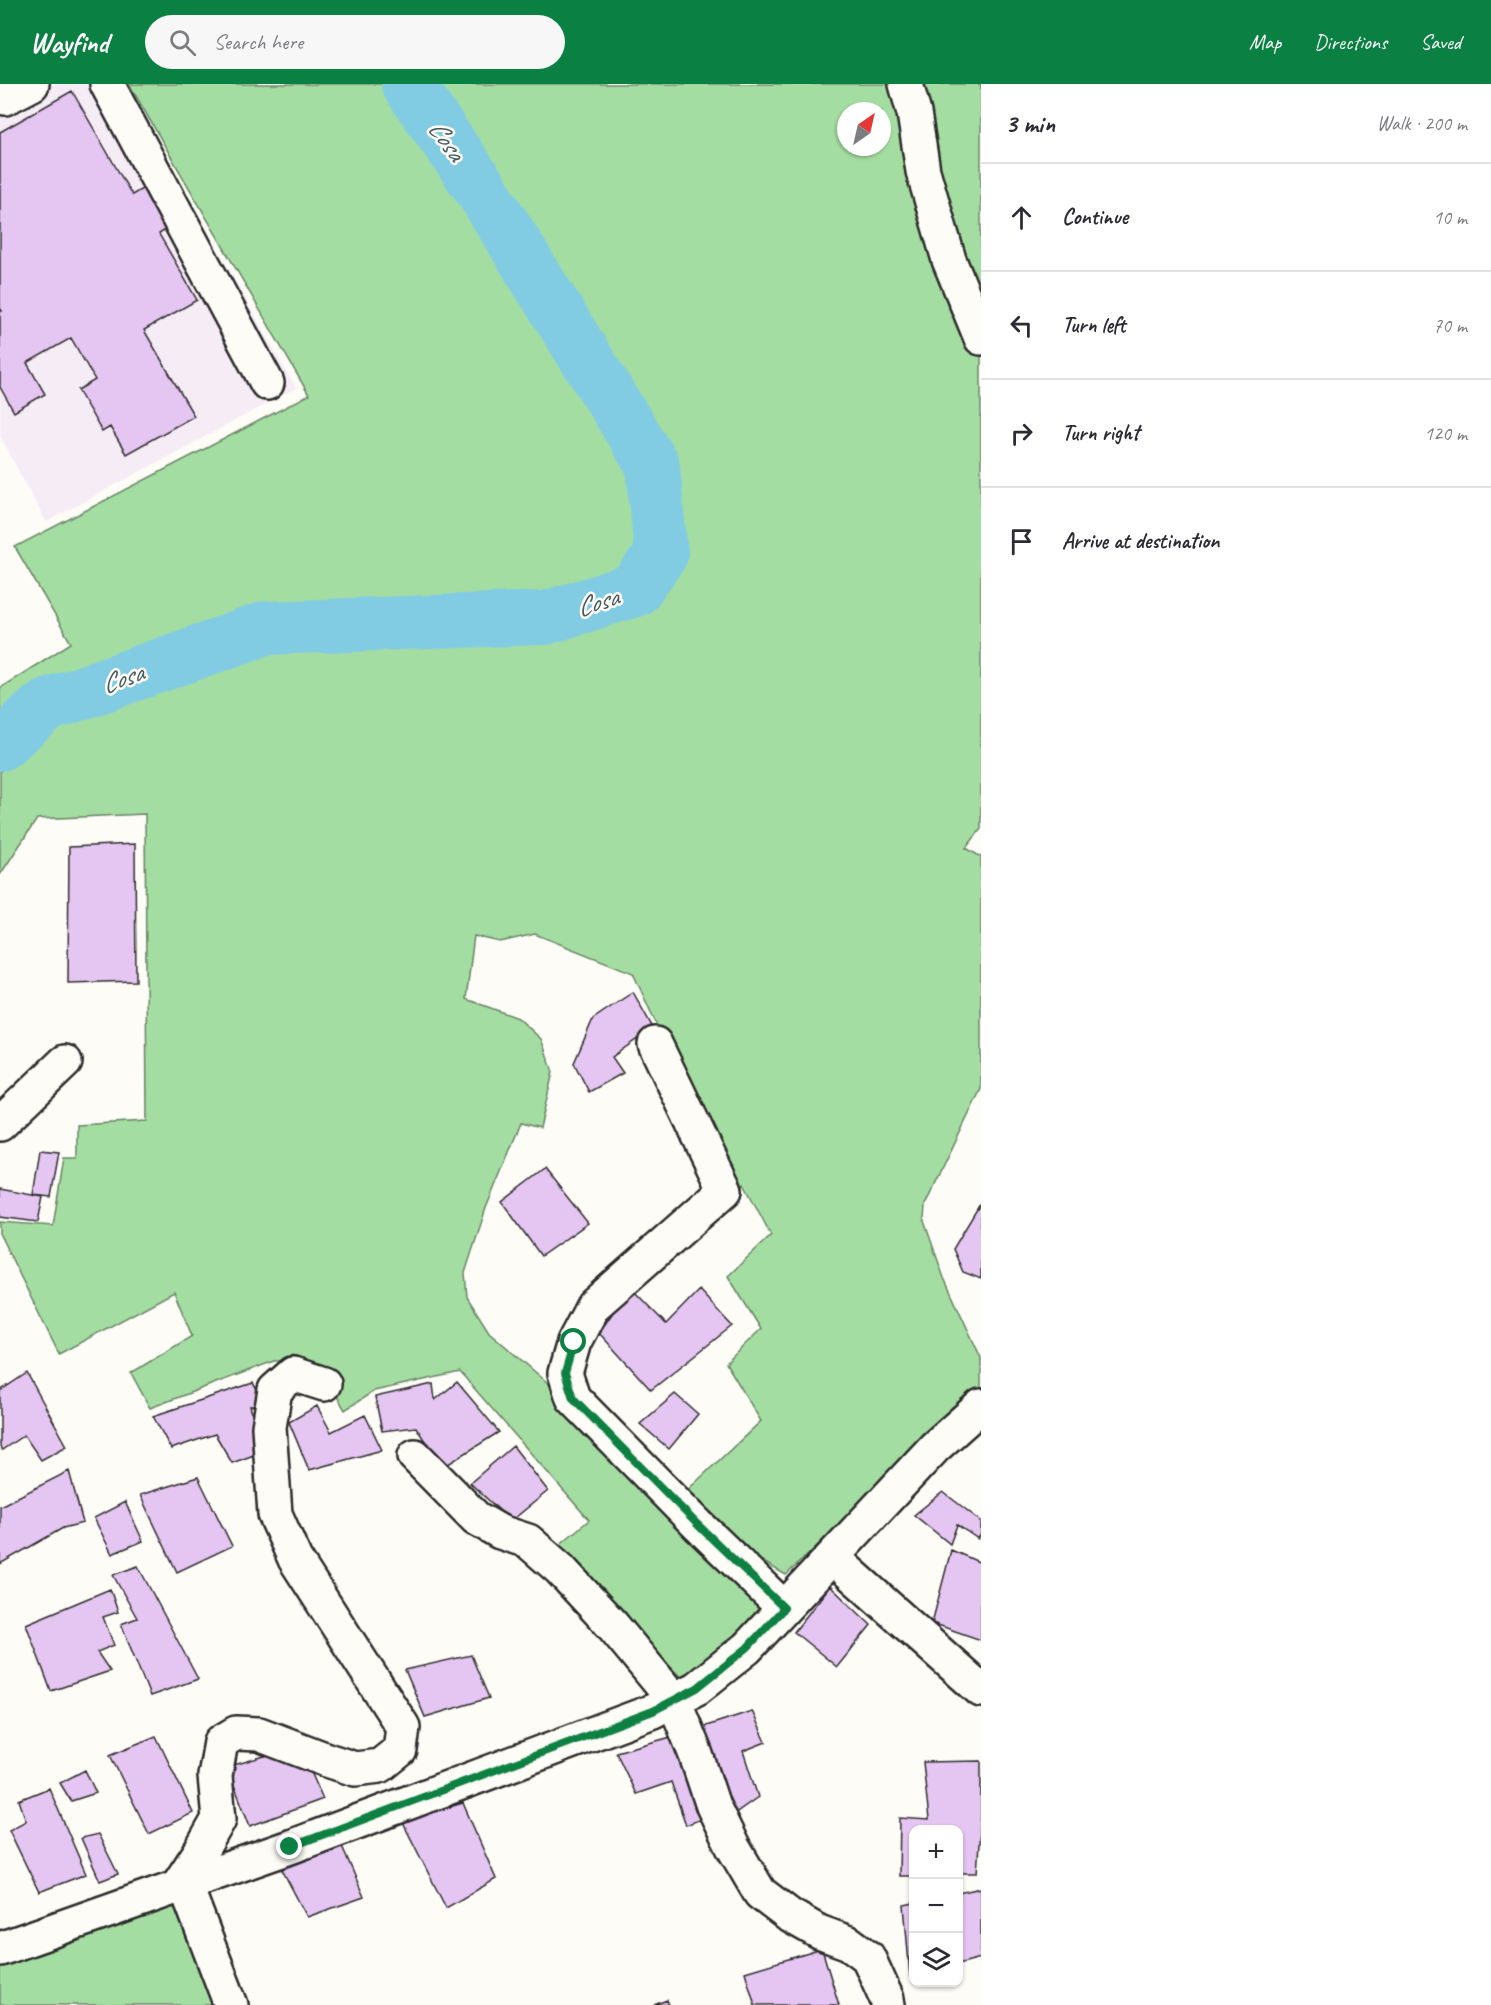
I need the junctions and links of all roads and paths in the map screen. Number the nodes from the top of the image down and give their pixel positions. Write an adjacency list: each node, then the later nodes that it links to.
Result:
1 (107, 84): 4 (street)
2 (906, 84): 3 (street)
3 (981, 338)
4 (267, 383)
5 (655, 1044): 12 (street)
6 (65, 1062): 7 (street)
7 (0, 1124)
8 (324, 1384): 15 (street)
9 (981, 1406): 11 (street)
10 (415, 1456): 14 (street)
11 (832, 1557): 12 (street); 13 (street)
12 (784, 1608): 14 (street)
13 (981, 1690)
14 (674, 1700): 15 (street); 18 (street)
15 (181, 1886): 16 (street); 17 (street)
16 (0, 1949)
17 (231, 2005)
18 (888, 2005)

